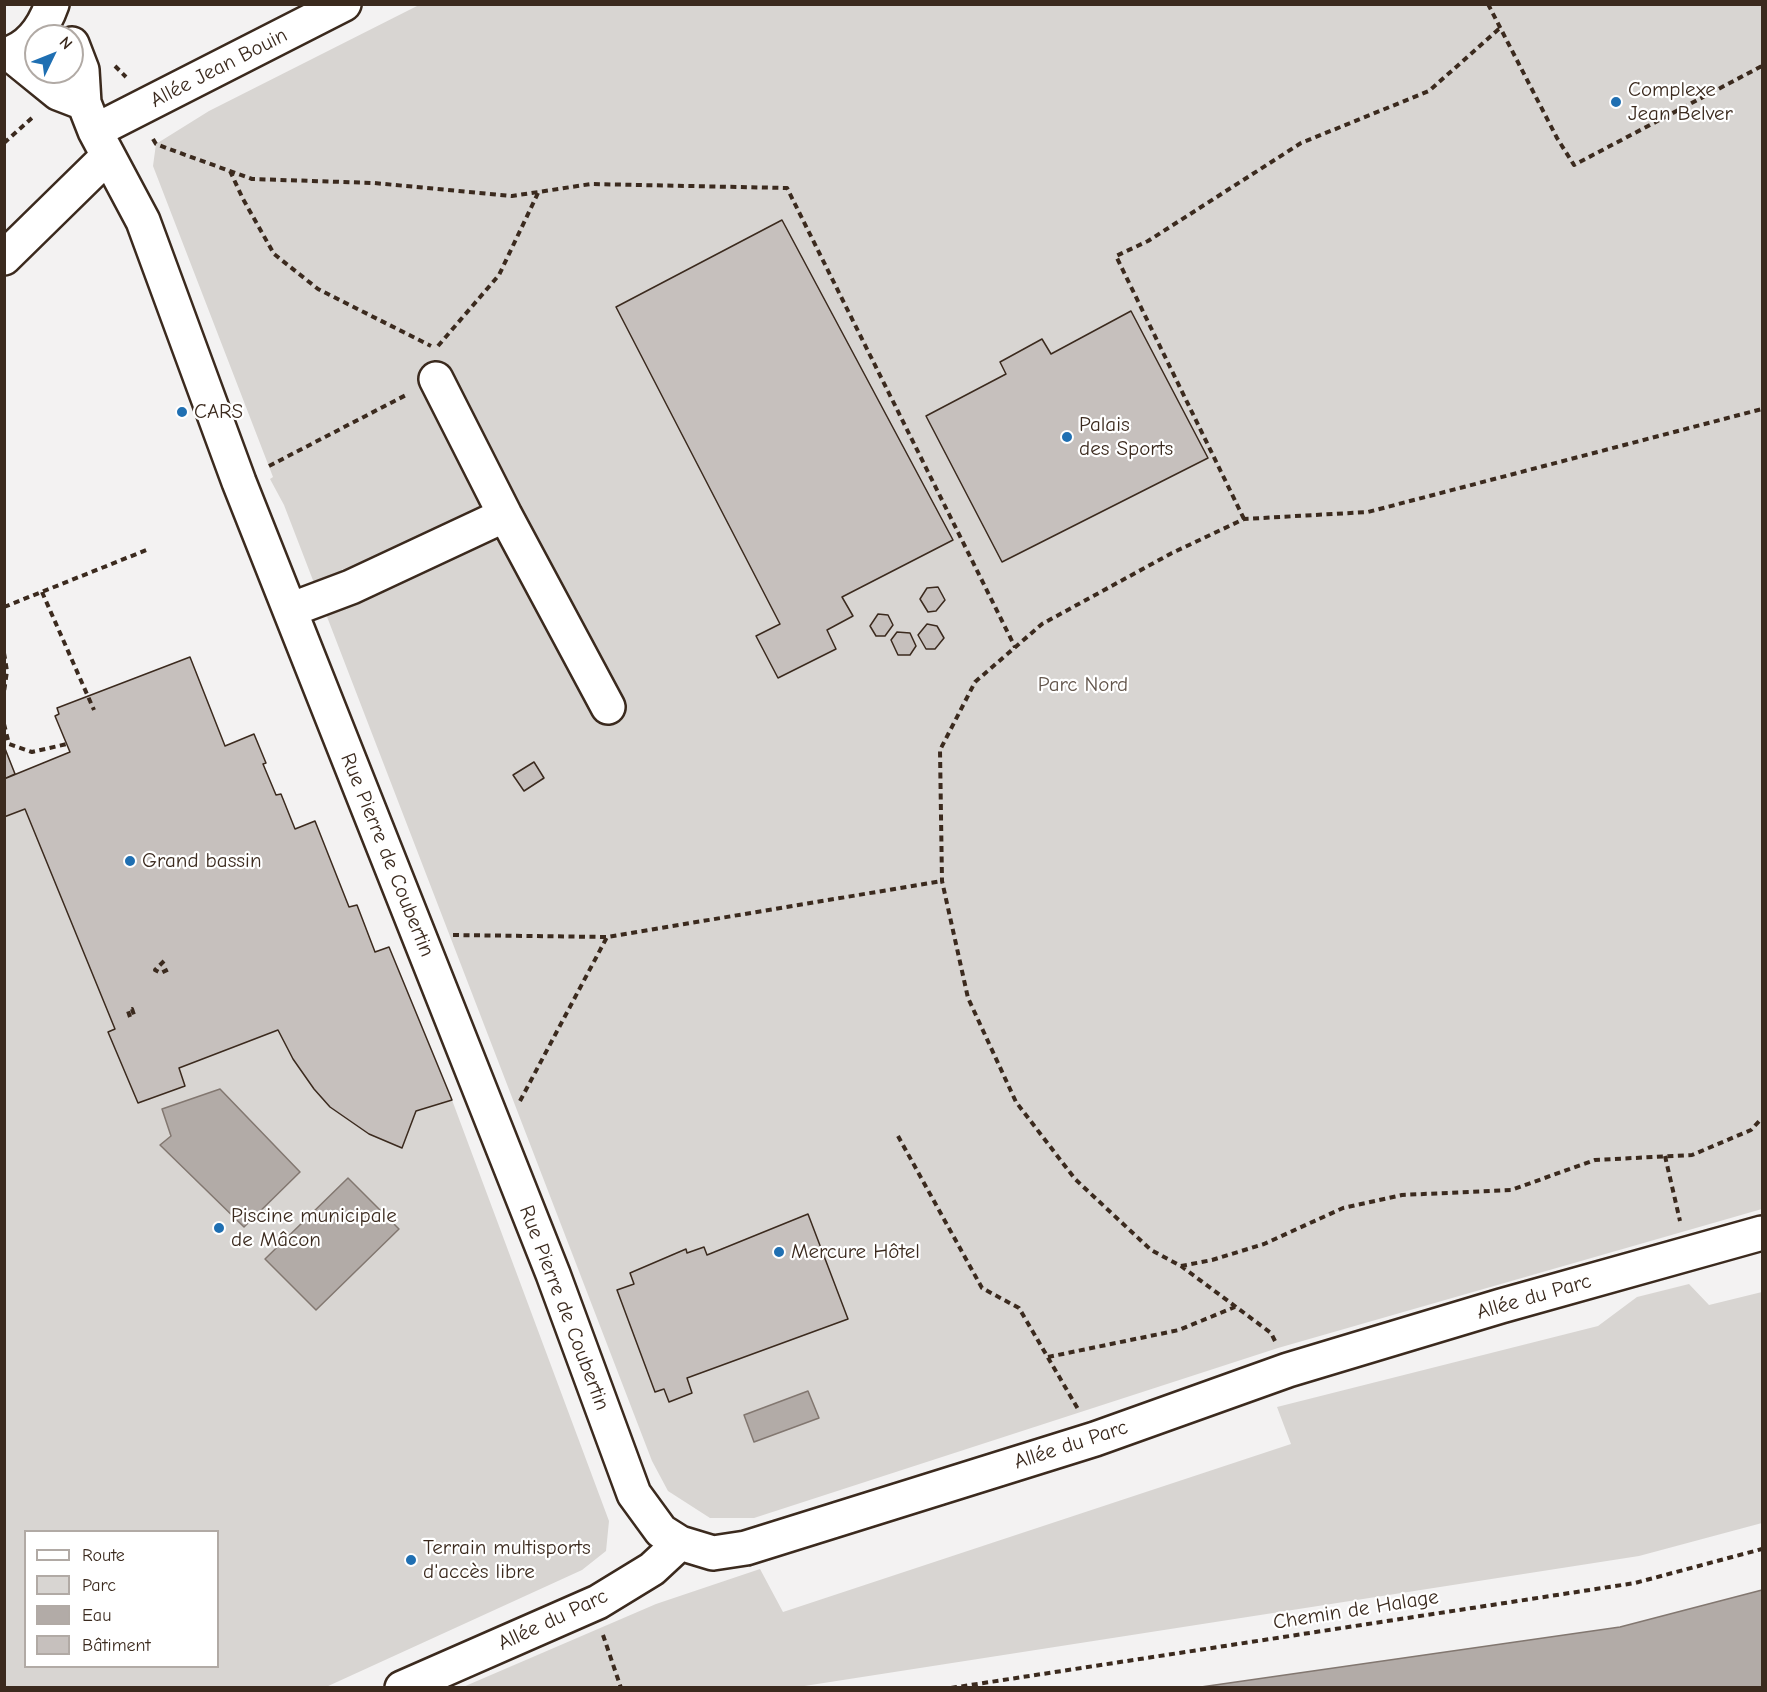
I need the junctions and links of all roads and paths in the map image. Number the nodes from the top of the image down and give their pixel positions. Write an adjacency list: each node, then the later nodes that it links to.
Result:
1 (54, 4): 4 (street); 6 (street)
2 (344, 4): 9 (street, Allée Jean Bouin)
3 (1488, 4): 5 (path)
4 (63, 24)
5 (1500, 28): 7 (path); 20 (path)
6 (7, 55): 11 (street)
7 (1762, 66)
8 (84, 79): 11 (street)
9 (138, 109): 11 (street, Allée Jean Bouin); 13 (path)
10 (35, 115): 12 (path)
11 (96, 130): 15 (street, Allée Jean Bouin); 18 (street, Rue Pierre de Coubertin)
12 (4, 143)
13 (230, 171): 14 (path); 14 (path)
14 (538, 192): 25 (path)
15 (4, 258)
16 (436, 379): 18 (path); 19 (street)
17 (1762, 409): 20 (path)
18 (239, 482): 24 (street, Rue Pierre de Coubertin)
19 (505, 515): 24 (street); 28 (street)
20 (1244, 519): 25 (path)
21 (149, 549): 22 (path)
22 (42, 592): 23 (path); 29 (path)
23 (4, 607)
24 (290, 610): 33 (street, Rue Pierre de Coubertin)
25 (1015, 648): 32 (path)
26 (4, 653): 27 (path)
27 (4, 692)
28 (608, 707)
29 (94, 710)
30 (4, 724): 31 (path)
31 (67, 744)
32 (942, 881): 34 (path); 43 (path)
33 (419, 934): 34 (path); 39 (street, Rue Pierre de Coubertin)
34 (607, 938): 39 (path)
35 (164, 961): 36 (path)
36 (171, 968)
37 (1762, 1118): 40 (path)
38 (898, 1136): 45 (path)
39 (500, 1139): 48 (street, Rue Pierre de Coubertin)
40 (1665, 1156): 42 (path); 43 (path)
41 (1762, 1233): 42 (street, Allée du Parc)
42 (1687, 1254): 46 (street, Allée du Parc)
43 (1181, 1266): 44 (path)
44 (1235, 1306): 45 (path); 46 (path)
45 (1048, 1357): 47 (path)
46 (1288, 1370): 47 (street, Allée du Parc)
47 (1095, 1438): 48 (street, Allée du Parc)
48 (680, 1543): 50 (street, Allée du Parc)
49 (1762, 1550): 53 (path, Chemin de Halage)
50 (598, 1602): 51 (street, Allée du Parc); 52 (path)
51 (402, 1688)
52 (621, 1688)
53 (951, 1688)

